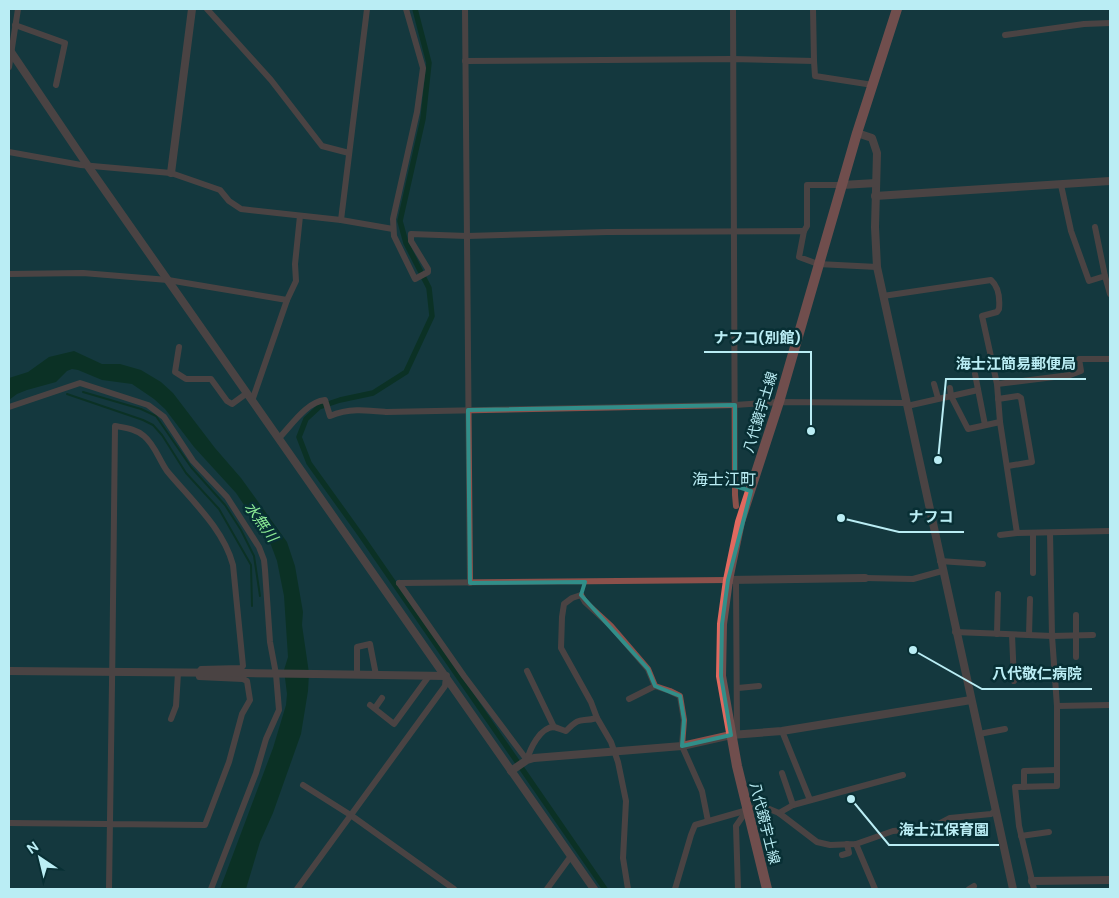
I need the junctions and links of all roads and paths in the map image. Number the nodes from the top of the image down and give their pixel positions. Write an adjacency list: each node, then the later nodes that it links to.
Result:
1 (18, 9): 11 (street)
2 (192, 9): 24 (street)
3 (207, 9): 22 (street)
4 (367, 9): 22 (street)
5 (406, 9): 33 (street)
6 (465, 9): 16 (street)
7 (733, 9): 14 (street)
8 (813, 9): 15 (street)
9 (896, 9): 19 (main road, 八代鏡宇土線)
10 (1110, 23): 12 (street)
11 (15, 25): 13 (street); 18 (street)
12 (1005, 34)
13 (10, 51): 17 (street); 23 (street)
14 (732, 59): 15 (street); 16 (street); 35 (street)
15 (814, 60): 19 (street)
16 (465, 61): 36 (street)
17 (9, 67)
18 (56, 85)
19 (873, 85): 20 (main road, 八代鏡宇土線)
20 (857, 133): 26 (street); 27 (main road, 八代鏡宇土線)
21 (9, 152): 23 (street)
22 (349, 153): 31 (street)
23 (88, 166): 24 (street); 41 (street)
24 (171, 173): 30 (street)
25 (1110, 181): 28 (street)
26 (876, 183): 27 (street); 29 (street)
27 (842, 185): 34 (street); 37 (main road, 八代鏡宇土線)
28 (1061, 185): 29 (street); 40 (street)
29 (875, 196): 38 (street)
30 (300, 216): 31 (street); 44 (street)
31 (341, 220): 33 (street)
32 (1095, 227): 40 (street)
33 (393, 229): 36 (street)
34 (804, 231): 35 (street); 37 (street)
35 (734, 232): 36 (street); 59 (street)
36 (467, 236): 61 (street)
37 (818, 264): 38 (street); 57 (main road, 八代鏡宇土線)
38 (877, 267): 43 (street)
39 (9, 274): 41 (street)
40 (1107, 278): 42 (street)
41 (168, 280): 44 (street); 52 (street)
42 (1110, 294)
43 (882, 296): 49 (street); 58 (street)
44 (287, 300): 56 (street)
45 (179, 347): 52 (street)
46 (1110, 358): 49 (street)
47 (975, 374): 51 (street)
48 (934, 384): 54 (street)
49 (997, 384): 55 (street)
50 (950, 388): 53 (street)
51 (978, 390): 53 (street); 63 (street)
52 (248, 393): 56 (street)
53 (951, 396): 54 (street); 63 (street)
54 (938, 398): 58 (street)
55 (998, 398): 62 (street); 65 (street)
56 (252, 400): 64 (street)
57 (779, 402): 58 (street); 59 (street); 67 (main road, 八代鏡宇土線)
58 (906, 404): 74 (street)
59 (735, 406): 61 (street); 66 (street)
60 (9, 407): 147 (street)
61 (468, 410): 64 (street); 81 (street)
62 (1000, 422): 63 (street); 65 (street)
63 (985, 425)
64 (279, 438): 102 (street)
65 (1008, 466): 70 (street)
66 (735, 486): 67 (street); 68 (street)
67 (750, 491): 79 (main road, 八代鏡宇土線)
68 (736, 506)
69 (1110, 531): 72 (street)
70 (1017, 533): 71 (street); 73 (street)
71 (1033, 533): 72 (street); 77 (street)
72 (1050, 533): 92 (street)
73 (1000, 535)
74 (940, 561): 75 (street); 76 (street)
75 (983, 564)
76 (942, 571): 78 (street); 86 (street)
77 (1033, 573)
78 (865, 578): 79 (street)
79 (732, 580): 80 (street); 106 (street); 118 (main road, 八代鏡宇土線)
80 (585, 582): 81 (street); 83 (street)
81 (470, 583): 121 (street)
82 (998, 594): 87 (street)
83 (580, 595): 104 (street); 112 (street)
84 (1030, 599): 90 (street)
85 (1076, 615): 88 (street)
86 (956, 632): 87 (street); 109 (street)
87 (996, 634): 89 (street)
88 (1075, 634): 91 (street); 92 (street); 93 (street)
89 (1012, 635): 90 (street); 103 (street)
90 (1029, 635): 92 (street)
91 (1093, 635)
92 (1052, 636): 111 (street)
93 (1076, 657)
94 (9, 671): 96 (street)
95 (527, 671): 114 (street)
96 (113, 673): 97 (street); 98 (street); 136 (street)
97 (178, 673): 98 (street); 113 (street)
98 (198, 673): 99 (street, bridge); 136 (street)
99 (357, 674): 100 (street); 100 (street)
100 (376, 675): 101 (street)
101 (429, 676): 102 (street); 107 (street)
102 (446, 676): 123 (street); 133 (street)
103 (1014, 681)
104 (655, 686): 108 (street); 119 (street)
105 (759, 686): 106 (street)
106 (738, 688): 118 (street)
107 (382, 698)
108 (629, 699)
109 (971, 700): 116 (street); 117 (street)
110 (1110, 705): 111 (street)
111 (1057, 706): 122 (street)
112 (597, 718): 114 (street); 120 (street)
113 (171, 719)
114 (554, 728): 121 (street)
115 (1006, 729): 117 (street)
116 (782, 731): 118 (street); 128 (street)
117 (979, 734): 131 (street)
118 (734, 735): 119 (street); 130 (main road, 八代鏡宇土線)
119 (682, 746): 120 (street); 134 (street)
120 (614, 751): 121 (street); 152 (street)
121 (527, 760): 123 (street)
122 (1057, 770): 127 (street); 127 (street)
123 (511, 771): 142 (street)
124 (782, 773): 129 (street)
125 (903, 775): 128 (street)
126 (303, 786): 133 (street)
127 (1024, 787): 138 (street)
128 (810, 800): 129 (street)
129 (793, 805): 132 (street)
130 (747, 810): 132 (street); 134 (street); 154 (street); 155 (main road, 八代鏡宇土線)
131 (996, 810): 140 (street); 145 (street)
132 (779, 813): 139 (street)
133 (352, 816): 148 (street); 149 (street)
134 (708, 821): 153 (street)
135 (9, 823): 136 (street)
136 (110, 824): 146 (street)
137 (1049, 832): 138 (street)
138 (1021, 836): 144 (street)
139 (847, 844): 140 (street); 141 (street)
140 (856, 844): 156 (street)
141 (842, 855)
142 (571, 856): 150 (street); 151 (street)
143 (1110, 880): 144 (street)
144 (1033, 885)
145 (1011, 887)
146 (109, 889)
147 (212, 889)
148 (297, 889)
149 (454, 889)
150 (547, 889)
151 (594, 889)
152 (628, 889)
153 (675, 889)
154 (738, 889)
155 (767, 889)
156 (875, 889)

